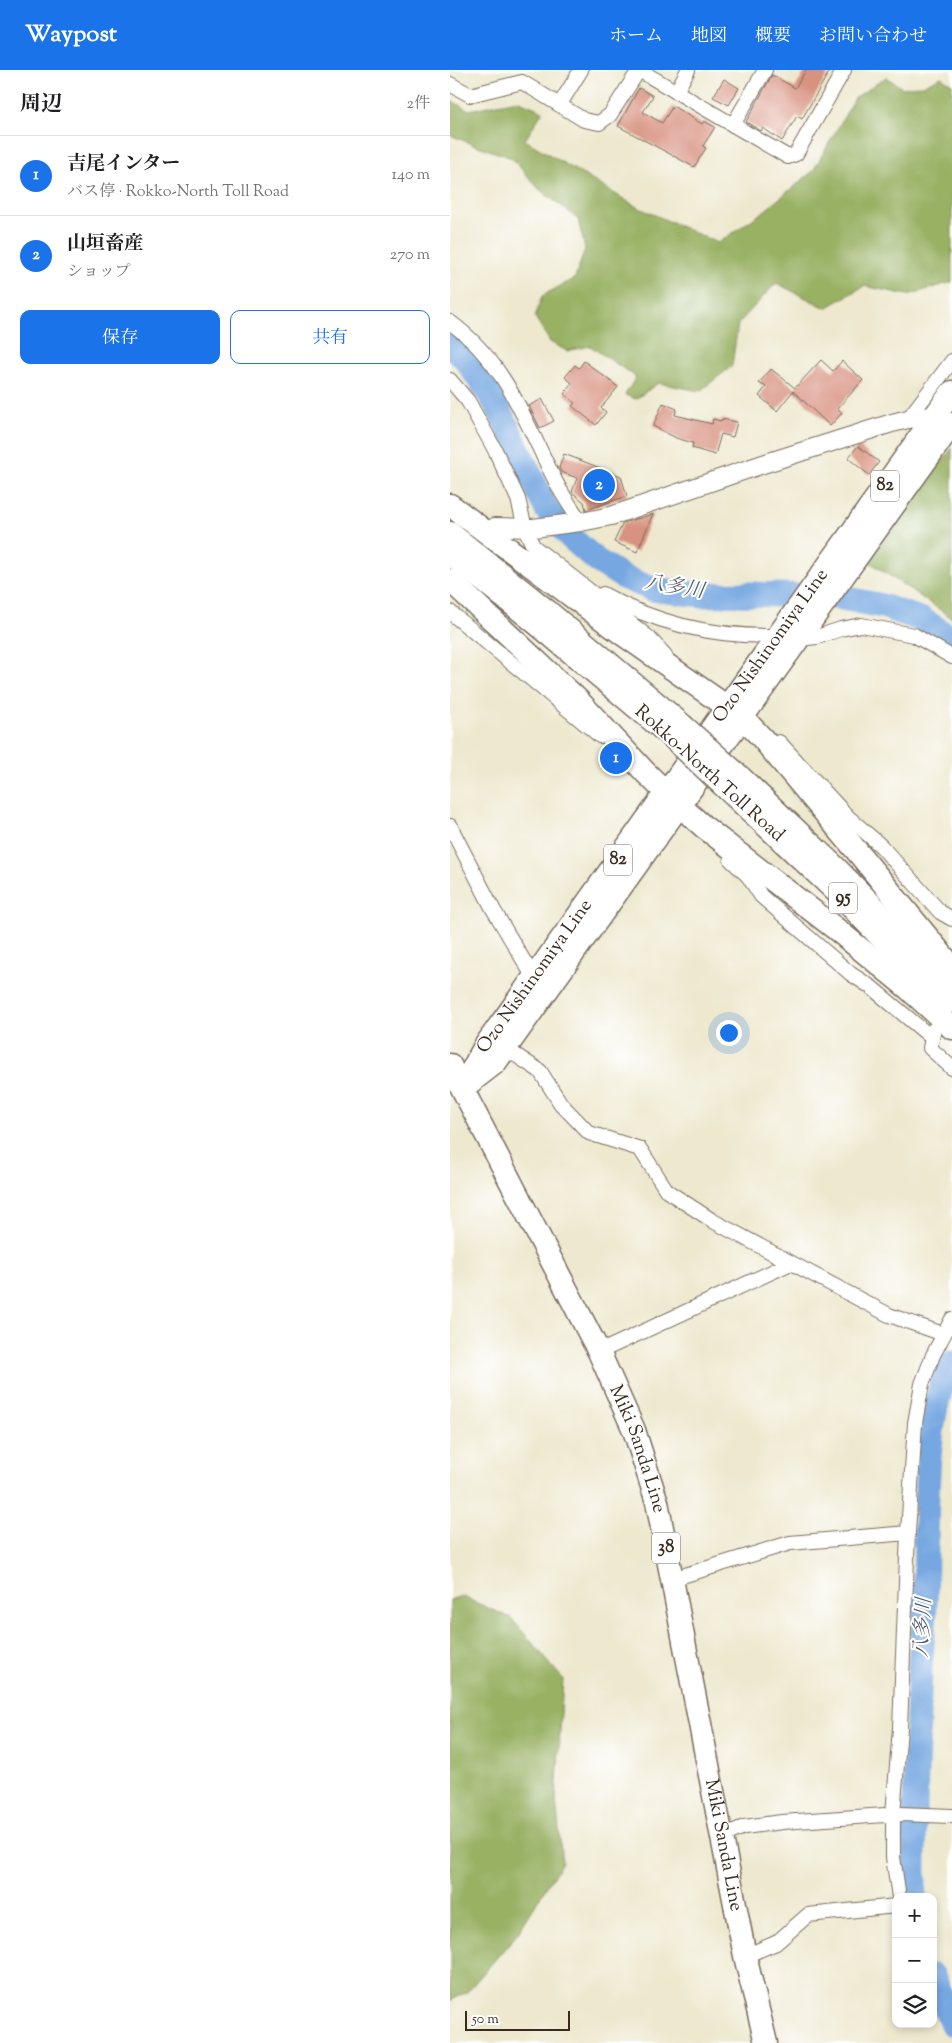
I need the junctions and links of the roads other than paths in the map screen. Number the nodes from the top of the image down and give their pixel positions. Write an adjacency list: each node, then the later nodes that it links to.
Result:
1 (581, 70): 7 (street)
2 (688, 70): 6 (street)
3 (765, 70): 8 (street)
4 (844, 70): 8 (street)
5 (450, 84): 7 (street)
6 (676, 92): 7 (street); 8 (street)
7 (560, 104)
8 (733, 125)
9 (450, 322): 16 (street)
10 (952, 361): 13 (street)
11 (450, 380): 18 (street)
12 (952, 392): 14 (main road, Ozo Nishinomiya Line / 82)
13 (908, 419): 14 (street); 16 (street)
14 (943, 420): 24 (main road, Ozo Nishinomiya Line / 82)
15 (450, 505): 26 (main road)
16 (581, 522): 18 (street)
17 (495, 528): 18 (street)
18 (529, 528): 21 (street)
19 (450, 533): 28 (main road, Rokko-North Toll Road / 95)
20 (450, 554): 28 (main road, Rokko-North Toll Road / 95)
21 (569, 575): 24 (street); 26 (street)
22 (450, 580): 29 (main road)
23 (450, 612): 29 (street)
24 (786, 634): 25 (street); 27 (main road, Ozo Nishinomiya Line / 82)
25 (952, 657)
26 (686, 677): 27 (main road)
27 (736, 712): 31 (main road, Ozo Nishinomiya Line / 82); 33 (street); 34 (main road)
28 (677, 731): 30 (main road, Rokko-North Toll Road / 95, bridge)
29 (645, 772): 31 (main road)
30 (733, 782): 36 (main road, Rokko-North Toll Road / 95); 37 (main road, Rokko-North Toll Road / 95)
31 (673, 799): 35 (main road, Ozo Nishinomiya Line / 82); 37 (main road); 38 (main road, Ozo Nishinomiya Line / 82)
32 (450, 826): 35 (street)
33 (952, 919)
34 (952, 967)
35 (534, 978): 41 (main road, Ozo Nishinomiya Line / 82)
36 (952, 987)
37 (943, 1026): 40 (street)
38 (506, 1048): 41 (main road, Ozo Nishinomiya Line / 82); 42 (street)
39 (450, 1065): 41 (main road, Miki Sanda Line / 38)
40 (952, 1068)
41 (463, 1087): 45 (main road, Miki Sanda Line / 38)
42 (791, 1263): 44 (street); 45 (street)
43 (952, 1319): 44 (street)
44 (944, 1334): 46 (street)
45 (599, 1352): 47 (main road, Miki Sanda Line / 38)
46 (908, 1532): 47 (street); 48 (street)
47 (672, 1579): 50 (main road, Miki Sanda Line / 38)
48 (897, 1814): 49 (street); 50 (street); 51 (street)
49 (952, 1816)
50 (722, 1836): 53 (main road, Miki Sanda Line / 38)
51 (898, 1893)
52 (892, 1906): 53 (street)
53 (745, 1956): 54 (main road, Miki Sanda Line / 38)
54 (762, 2040)

